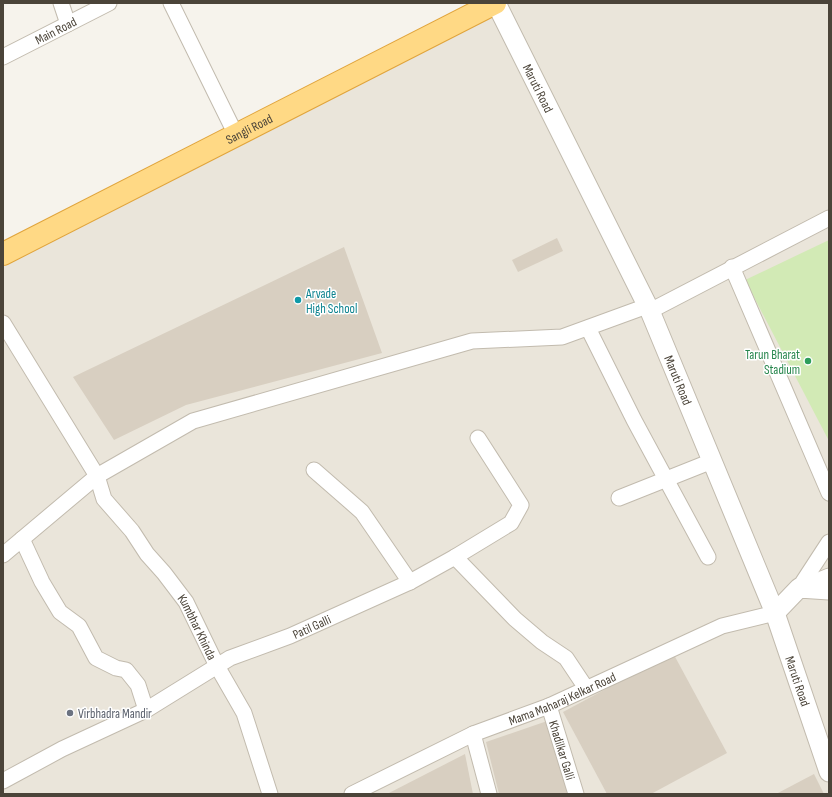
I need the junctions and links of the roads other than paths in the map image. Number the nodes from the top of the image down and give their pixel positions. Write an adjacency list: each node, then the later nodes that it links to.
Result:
1 (61, 3): 5 (street)
2 (109, 3): 5 (street, Main Road)
3 (171, 3): 7 (street)
4 (495, 3): 7 (highway, Sangli Road); 11 (street, Maruti Road)
5 (68, 24): 6 (street, Main Road)
6 (3, 56)
7 (236, 135): 9 (highway, Sangli Road)
8 (829, 218): 10 (street)
9 (3, 254)
10 (732, 267): 11 (street); 19 (street)
11 (648, 308): 13 (street); 15 (street, Maruti Road)
12 (3, 323): 17 (street, Kumbhar Khinda)
13 (588, 328): 17 (street); 18 (street)
14 (478, 438): 24 (street, Patil Galli)
15 (712, 461): 18 (street); 30 (street, Maruti Road)
16 (314, 470): 27 (street)
17 (96, 476): 21 (street); 31 (street, Kumbhar Khinda)
18 (666, 479): 20 (street); 25 (street)
19 (829, 493)
20 (619, 498)
21 (22, 539): 23 (street); 34 (street)
22 (829, 542): 28 (street)
23 (3, 555)
24 (455, 557): 27 (street, Patil Galli); 32 (street)
25 (708, 557)
26 (829, 576): 28 (street)
27 (410, 582): 31 (street, Patil Galli)
28 (799, 588): 29 (street); 30 (street)
29 (829, 590)
30 (775, 613): 32 (street, Mama Maharaj Kelkar Road); 36 (street, Maruti Road)
31 (217, 666): 34 (street, Patil Galli); 38 (street, Kumbhar Khinda)
32 (586, 688): 33 (street, Mama Maharaj Kelkar Road)
33 (549, 706): 35 (street, Mama Maharaj Kelkar Road); 41 (street, Khadilkar Galli)
34 (146, 710): 37 (street, Patil Galli)
35 (473, 734): 39 (street, Mama Maharaj Kelkar Road); 40 (street)
36 (829, 772)
37 (3, 781)
38 (270, 794)
39 (352, 794)
40 (489, 794)
41 (576, 794)

